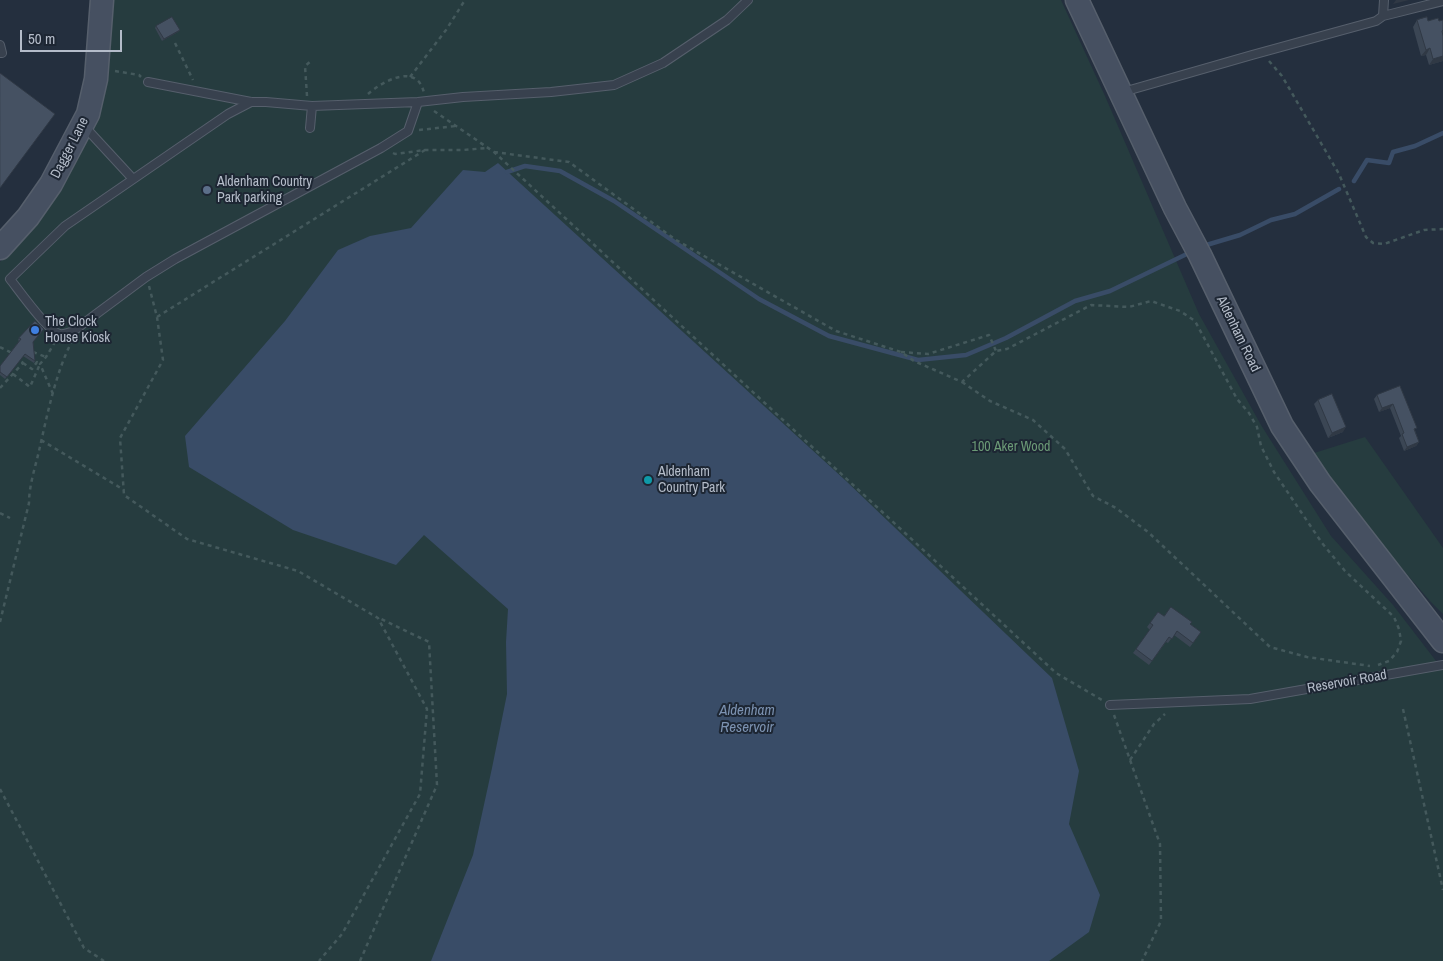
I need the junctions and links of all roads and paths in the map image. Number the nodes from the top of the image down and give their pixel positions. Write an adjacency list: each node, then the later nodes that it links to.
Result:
1 (102, 0): 13 (street, Dagger Lane)
2 (465, 0): 14 (path)
3 (748, 0): 18 (lane)
4 (1077, 0): 17 (street, Aldenham Road)
5 (1384, 0): 7 (lane)
6 (1443, 1): 7 (lane)
7 (1383, 16): 11 (lane)
8 (175, 43): 16 (path)
9 (0, 45): 10 (lane)
10 (0, 53)
11 (1252, 55): 17 (lane); 31 (path)
12 (311, 60): 21 (path)
13 (97, 68): 15 (path); 22 (street, Dagger Lane)
14 (410, 77): 18 (path); 20 (path)
15 (148, 82): 16 (lane)
16 (200, 92): 19 (lane)
17 (1121, 93): 58 (street, Aldenham Road)
18 (422, 101): 20 (lane); 23 (path); 25 (lane)
19 (250, 102): 21 (lane); 30 (lane)
20 (355, 104): 21 (lane)
21 (310, 106): 24 (lane)
22 (83, 125): 30 (lane); 32 (street, Dagger Lane)
23 (457, 126): 25 (path); 27 (path)
24 (310, 128)
25 (408, 131): 26 (lane)
26 (386, 145): 28 (path); 33 (lane)
27 (488, 148): 28 (path); 29 (path)
28 (425, 150): 34 (path)
29 (494, 152): 41 (path); 61 (path)
30 (132, 179): 36 (lane)
31 (1443, 229)
32 (0, 248)
33 (146, 277): 34 (path); 35 (lane)
34 (157, 317): 53 (path)
35 (80, 326): 36 (lane); 51 (path)
36 (60, 334): 45 (path)
37 (0, 347): 42 (path)
38 (17, 349): 42 (path)
39 (996, 351): 41 (path); 49 (path); 49 (path)
40 (32, 352): 45 (path)
41 (901, 352): 49 (path)
42 (10, 353): 44 (path)
43 (25, 353): 44 (path)
44 (17, 356): 46 (path)
45 (46, 357): 47 (path)
46 (23, 363): 47 (path); 48 (path)
47 (40, 364): 48 (path); 51 (path)
48 (13, 374): 50 (path)
49 (962, 382)
50 (0, 388)
51 (53, 396): 52 (path)
52 (41, 440): 53 (path); 57 (path)
53 (124, 490): 56 (path)
54 (0, 513): 55 (path)
55 (10, 518)
56 (378, 618): 67 (path); 68 (path)
57 (0, 622)
58 (1443, 641)
59 (1443, 665): 60 (lane, Reservoir Road)
60 (1177, 702): 61 (lane, Reservoir Road); 63 (path)
61 (1110, 705): 63 (path)
62 (1403, 709): 65 (path)
63 (1130, 760): 69 (path)
64 (0, 788): 66 (path)
65 (1443, 890)
66 (104, 961)
67 (319, 961)
68 (360, 961)
69 (1142, 961)

